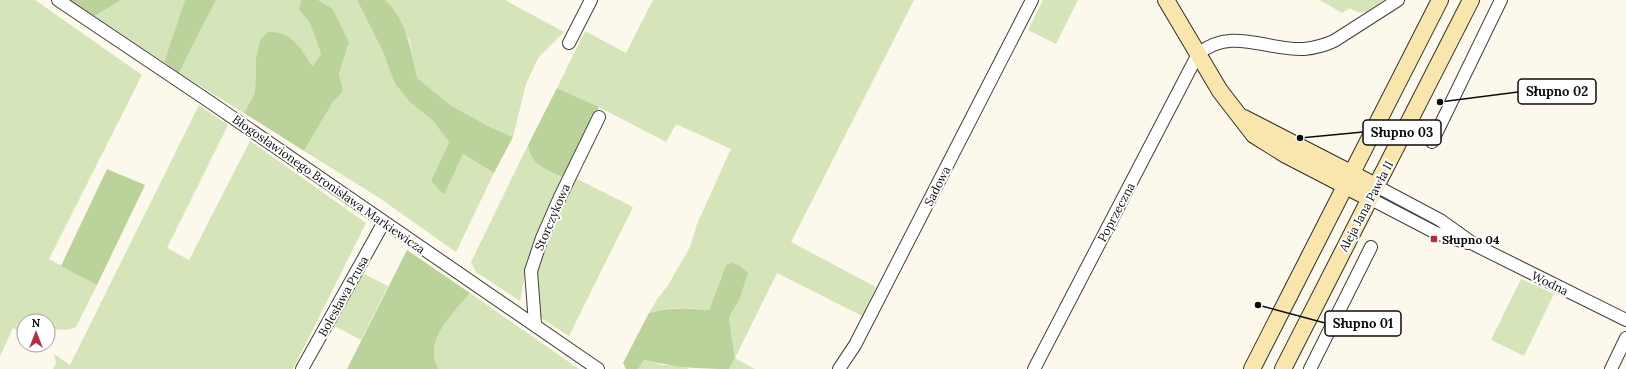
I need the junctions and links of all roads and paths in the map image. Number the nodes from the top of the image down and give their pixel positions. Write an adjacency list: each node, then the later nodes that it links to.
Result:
1 (58, 0): 15 (street, Błogosławionego Bronisława Markiewicza)
2 (591, 0): 9 (street)
3 (1032, 0): 22 (street, Sadowa)
4 (1166, 0): 10 (main road)
5 (1398, 0): 10 (street)
6 (1440, 0): 13 (main road)
7 (1471, 0): 14 (main road, Aleja Jana Pawła II)
8 (1501, 0): 12 (street)
9 (569, 43)
10 (1198, 54): 13 (main road); 23 (street, Poprzeczna)
11 (599, 116): 18 (street, Storczykowa)
12 (1432, 142)
13 (1348, 180): 14 (main road); 24 (main road)
14 (1373, 192): 17 (street, Wodna); 25 (main road, Aleja Jana Pawła II)
15 (384, 222): 18 (street, Błogosławionego Bronisława Markiewicza); 20 (street, Bolesława Prusa)
16 (1371, 247): 26 (street)
17 (1626, 320)
18 (535, 324): 21 (street, Błogosławionego Bronisława Markiewicza)
19 (1626, 338): 27 (street)
20 (302, 369)
21 (598, 369)
22 (839, 369)
23 (1034, 369)
24 (1252, 369)
25 (1283, 369)
26 (1310, 369)
27 (1611, 369)

